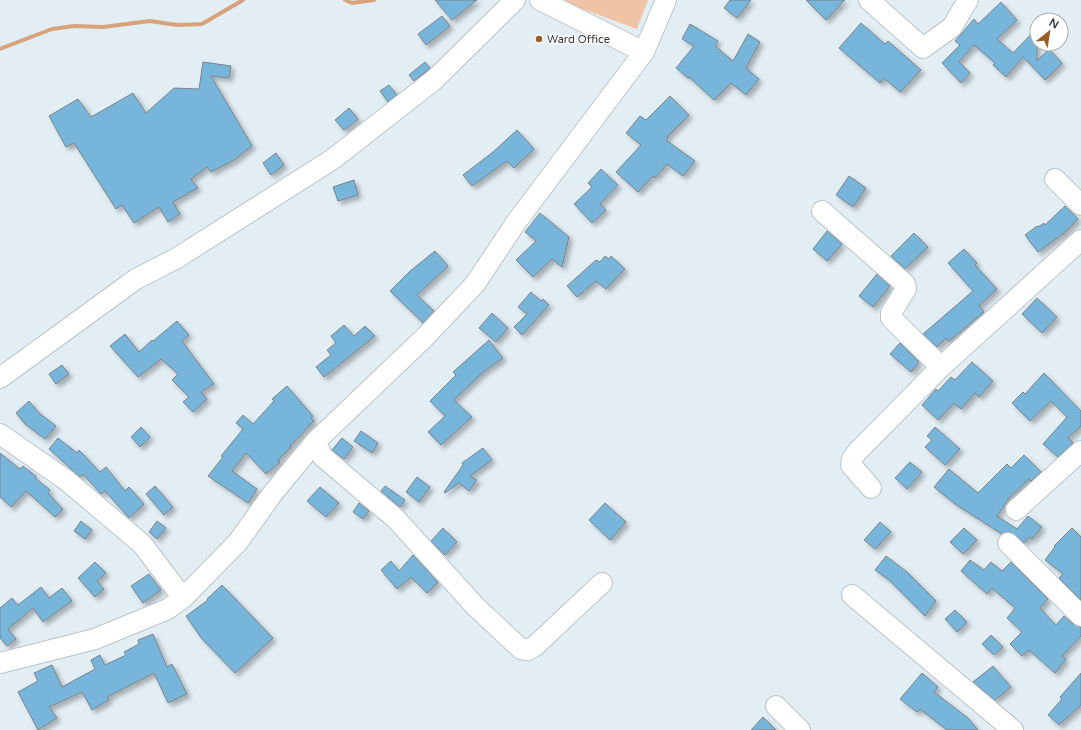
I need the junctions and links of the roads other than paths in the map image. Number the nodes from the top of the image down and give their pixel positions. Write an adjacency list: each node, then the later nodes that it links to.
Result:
1 (515, 0): 12 (street)
2 (540, 0): 6 (street)
3 (666, 0): 6 (street)
4 (869, 0): 5 (street)
5 (968, 0)
6 (644, 52): 14 (street)
7 (1055, 179): 8 (street)
8 (1081, 205)
9 (822, 212): 11 (street)
10 (1081, 240): 11 (street)
11 (941, 367): 16 (street)
12 (0, 378)
13 (0, 434): 21 (street)
14 (315, 442): 19 (street); 21 (street)
15 (1081, 451): 17 (street)
16 (871, 488)
17 (1016, 510)
18 (1008, 543): 22 (street)
19 (602, 582)
20 (852, 595): 26 (street)
21 (183, 598): 23 (street)
22 (1081, 616)
23 (0, 663)
24 (776, 706): 25 (street)
25 (800, 730)
26 (1013, 730)

